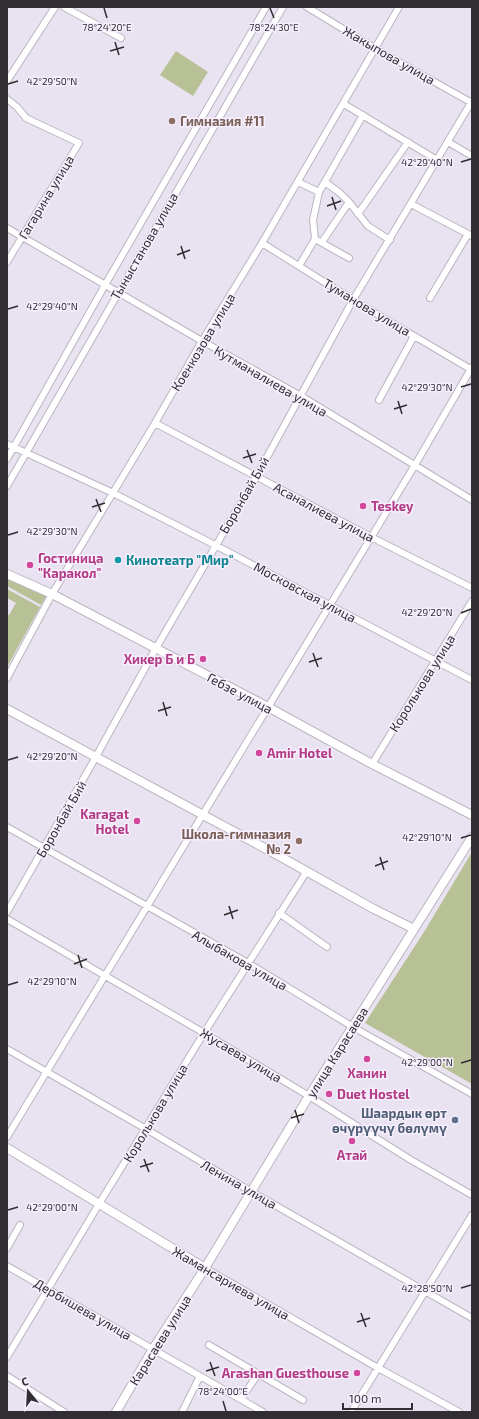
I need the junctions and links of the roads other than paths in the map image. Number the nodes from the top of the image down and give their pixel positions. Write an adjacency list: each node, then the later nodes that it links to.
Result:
1 (55, 7): 9 (street)
2 (64, 7): 7 (street)
3 (266, 7): 34 (street, Тыныстанова улица)
4 (283, 7): 35 (street, Тыныстанова улица)
5 (307, 7): 8 (street, Жакыпова улица)
6 (399, 7): 8 (street, Коенкозова улица)
7 (121, 38)
8 (376, 49): 11 (street, Жакыпова улица); 12 (street, Коенкозова улица)
9 (7, 81)
10 (7, 99): 26 (street, Гагарина улица)
11 (472, 102): 15 (street, Боронбай Бий)
12 (344, 104): 13 (street); 18 (street, Коенкозова улица)
13 (363, 115): 14 (street); 19 (street)
14 (408, 142): 17 (street); 23 (street)
15 (448, 142): 16 (street); 17 (street, Боронбай Бий)
16 (472, 156)
17 (437, 160): 22 (street, Боронбай Бий)
18 (298, 182): 20 (street); 30 (street, Коенкозова улица)
19 (325, 182): 20 (street); 21 (street)
20 (319, 192): 27 (street)
21 (349, 202): 23 (street); 29 (street)
22 (411, 204): 25 (street); 28 (street, Боронбай Бий)
23 (358, 214): 28 (street)
24 (7, 228): 26 (street, Кутманалиева улица)
25 (470, 235): 36 (street)
26 (22, 237): 32 (street, Гагарина улица); 34 (street, Кутманалиева улица)
27 (315, 240): 29 (street); 33 (street)
28 (390, 240): 37 (street, Боронбай Бий)
29 (322, 242): 31 (street)
30 (262, 243): 33 (street, Туманова улица); 39 (street, Коенкозова улица)
31 (349, 258)
32 (7, 262)
33 (299, 266): 37 (street, Туманова улица)
34 (105, 285): 35 (street, Кутманалиева улица); 45 (street, Тыныстанова улица)
35 (118, 292): 39 (street, Кутманалиева улица); 46 (street, Тыныстанова улица)
36 (430, 298)
37 (353, 300): 38 (street, Туманова улица); 41 (street, Боронбай Бий)
38 (414, 336): 40 (street, Туманова улица); 42 (street)
39 (202, 341): 41 (street, Кутманалиева улица); 43 (street, Коенкозова улица)
40 (471, 369): 48 (street)
41 (301, 396): 48 (street, Кутманалиева улица); 49 (street, Боронбай Бий)
42 (379, 400)
43 (155, 423): 49 (street, Асаналиева улица); 51 (street, Коенкозова улица)
44 (7, 444): 45 (street, Московская улица)
45 (14, 447): 46 (street, Московская улица); 47 (street, Тыныстанова улица)
46 (25, 453): 50 (street, Тыныстанова улица); 51 (street, Московская улица)
47 (7, 459)
48 (415, 465): 52 (street, Кутманалиева улица); 53 (street)
49 (256, 477): 53 (street, Асаналиева улица); 54 (street, Боронбай Бий)
50 (7, 486)
51 (113, 493): 54 (street, Московская улица); 57 (street, Коенкозова улица)
52 (472, 500)
53 (371, 537): 56 (street, Асаналиева улица); 59 (street)
54 (215, 545): 59 (street, Московская улица); 60 (street, Боронбай Бий)
55 (7, 574): 57 (main road, Гебзе улица)
56 (472, 588)
57 (52, 594): 60 (main road, Гебзе улица); 62 (street, Коенкозова улица)
58 (472, 601): 61 (street, Королькова улица)
59 (330, 605): 61 (street, Московская улица); 64 (street)
60 (156, 648): 64 (main road, Гебзе улица); 66 (street, Боронбай Бий)
61 (436, 660): 63 (street, Московская улица); 67 (street, Королькова улица)
62 (7, 678)
63 (472, 680)
64 (268, 707): 67 (main road, Гебзе улица); 68 (street)
65 (7, 709): 66 (main road)
66 (96, 756): 68 (main road); 72 (street, Боронбай Бий)
67 (372, 764): 69 (main road, Гебзе улица)
68 (203, 815): 73 (main road); 74 (street)
69 (472, 815)
70 (7, 827): 72 (street, Алыбакова улица)
71 (472, 837): 78 (main road, улица Карасаева)
72 (44, 848): 74 (street, Алыбакова улица); 75 (street, Боронбай Бий)
73 (306, 871): 76 (street, Королькова улица); 78 (main road)
74 (147, 906): 80 (street, Алыбакова улица); 81 (street)
75 (7, 912)
76 (279, 914): 79 (street); 80 (street, Королькова улица)
77 (7, 919): 81 (street, Жусаева улица)
78 (414, 929): 82 (main road, улица Карасаева)
79 (327, 947)
80 (248, 963): 82 (street, Алыбакова улица); 83 (street, Королькова улица)
81 (105, 977): 83 (street, Жусаева улица); 85 (street)
82 (353, 1027): 86 (street, Алыбакова улица); 87 (main road, улица Карасаева)
83 (204, 1033): 87 (street, Жусаева улица); 88 (street, Королькова улица)
84 (7, 1049): 85 (street, Ленина улица)
85 (47, 1072): 88 (street, Ленина улица); 89 (street)
86 (472, 1094)
87 (309, 1096): 91 (main road, улица Карасаева); 92 (street, Жусаева улица)
88 (146, 1129): 91 (street, Ленина улица); 93 (street, Королькова улица)
89 (7, 1137)
90 (7, 1148): 93 (main road, Жамансариева улица)
91 (252, 1192): 98 (main road, улица Карасаева); 100 (street, Ленина улица)
92 (472, 1195)
93 (99, 1204): 98 (main road, Жамансариева улица); 99 (street, Королькова улица)
94 (472, 1215): 100 (street)
95 (20, 1225): 96 (street)
96 (7, 1248)
97 (7, 1266): 99 (street, Дербишева улица)
98 (205, 1268): 103 (main road, Карасаева улица); 105 (street, Жамансариева улица)
99 (48, 1289): 103 (street, Дербишева улица); 104 (street, Королькова улица)
100 (426, 1290): 101 (street, Ленина улица); 105 (street)
101 (472, 1318)
102 (209, 1345): 106 (street)
103 (153, 1349): 108 (street, Дербишева улица); 112 (main road, Карасаева улица)
104 (7, 1357)
105 (378, 1368): 115 (street); 116 (street, Жамансариева улица)
106 (258, 1374): 109 (street); 110 (street)
107 (7, 1376): 111 (street)
108 (200, 1376): 109 (street, Дербишева улица); 113 (street)
109 (241, 1399): 114 (street, Дербишева улица)
110 (303, 1400)
111 (64, 1412)
112 (116, 1412)
113 (182, 1412)
114 (263, 1412)
115 (350, 1412)
116 (459, 1412)

